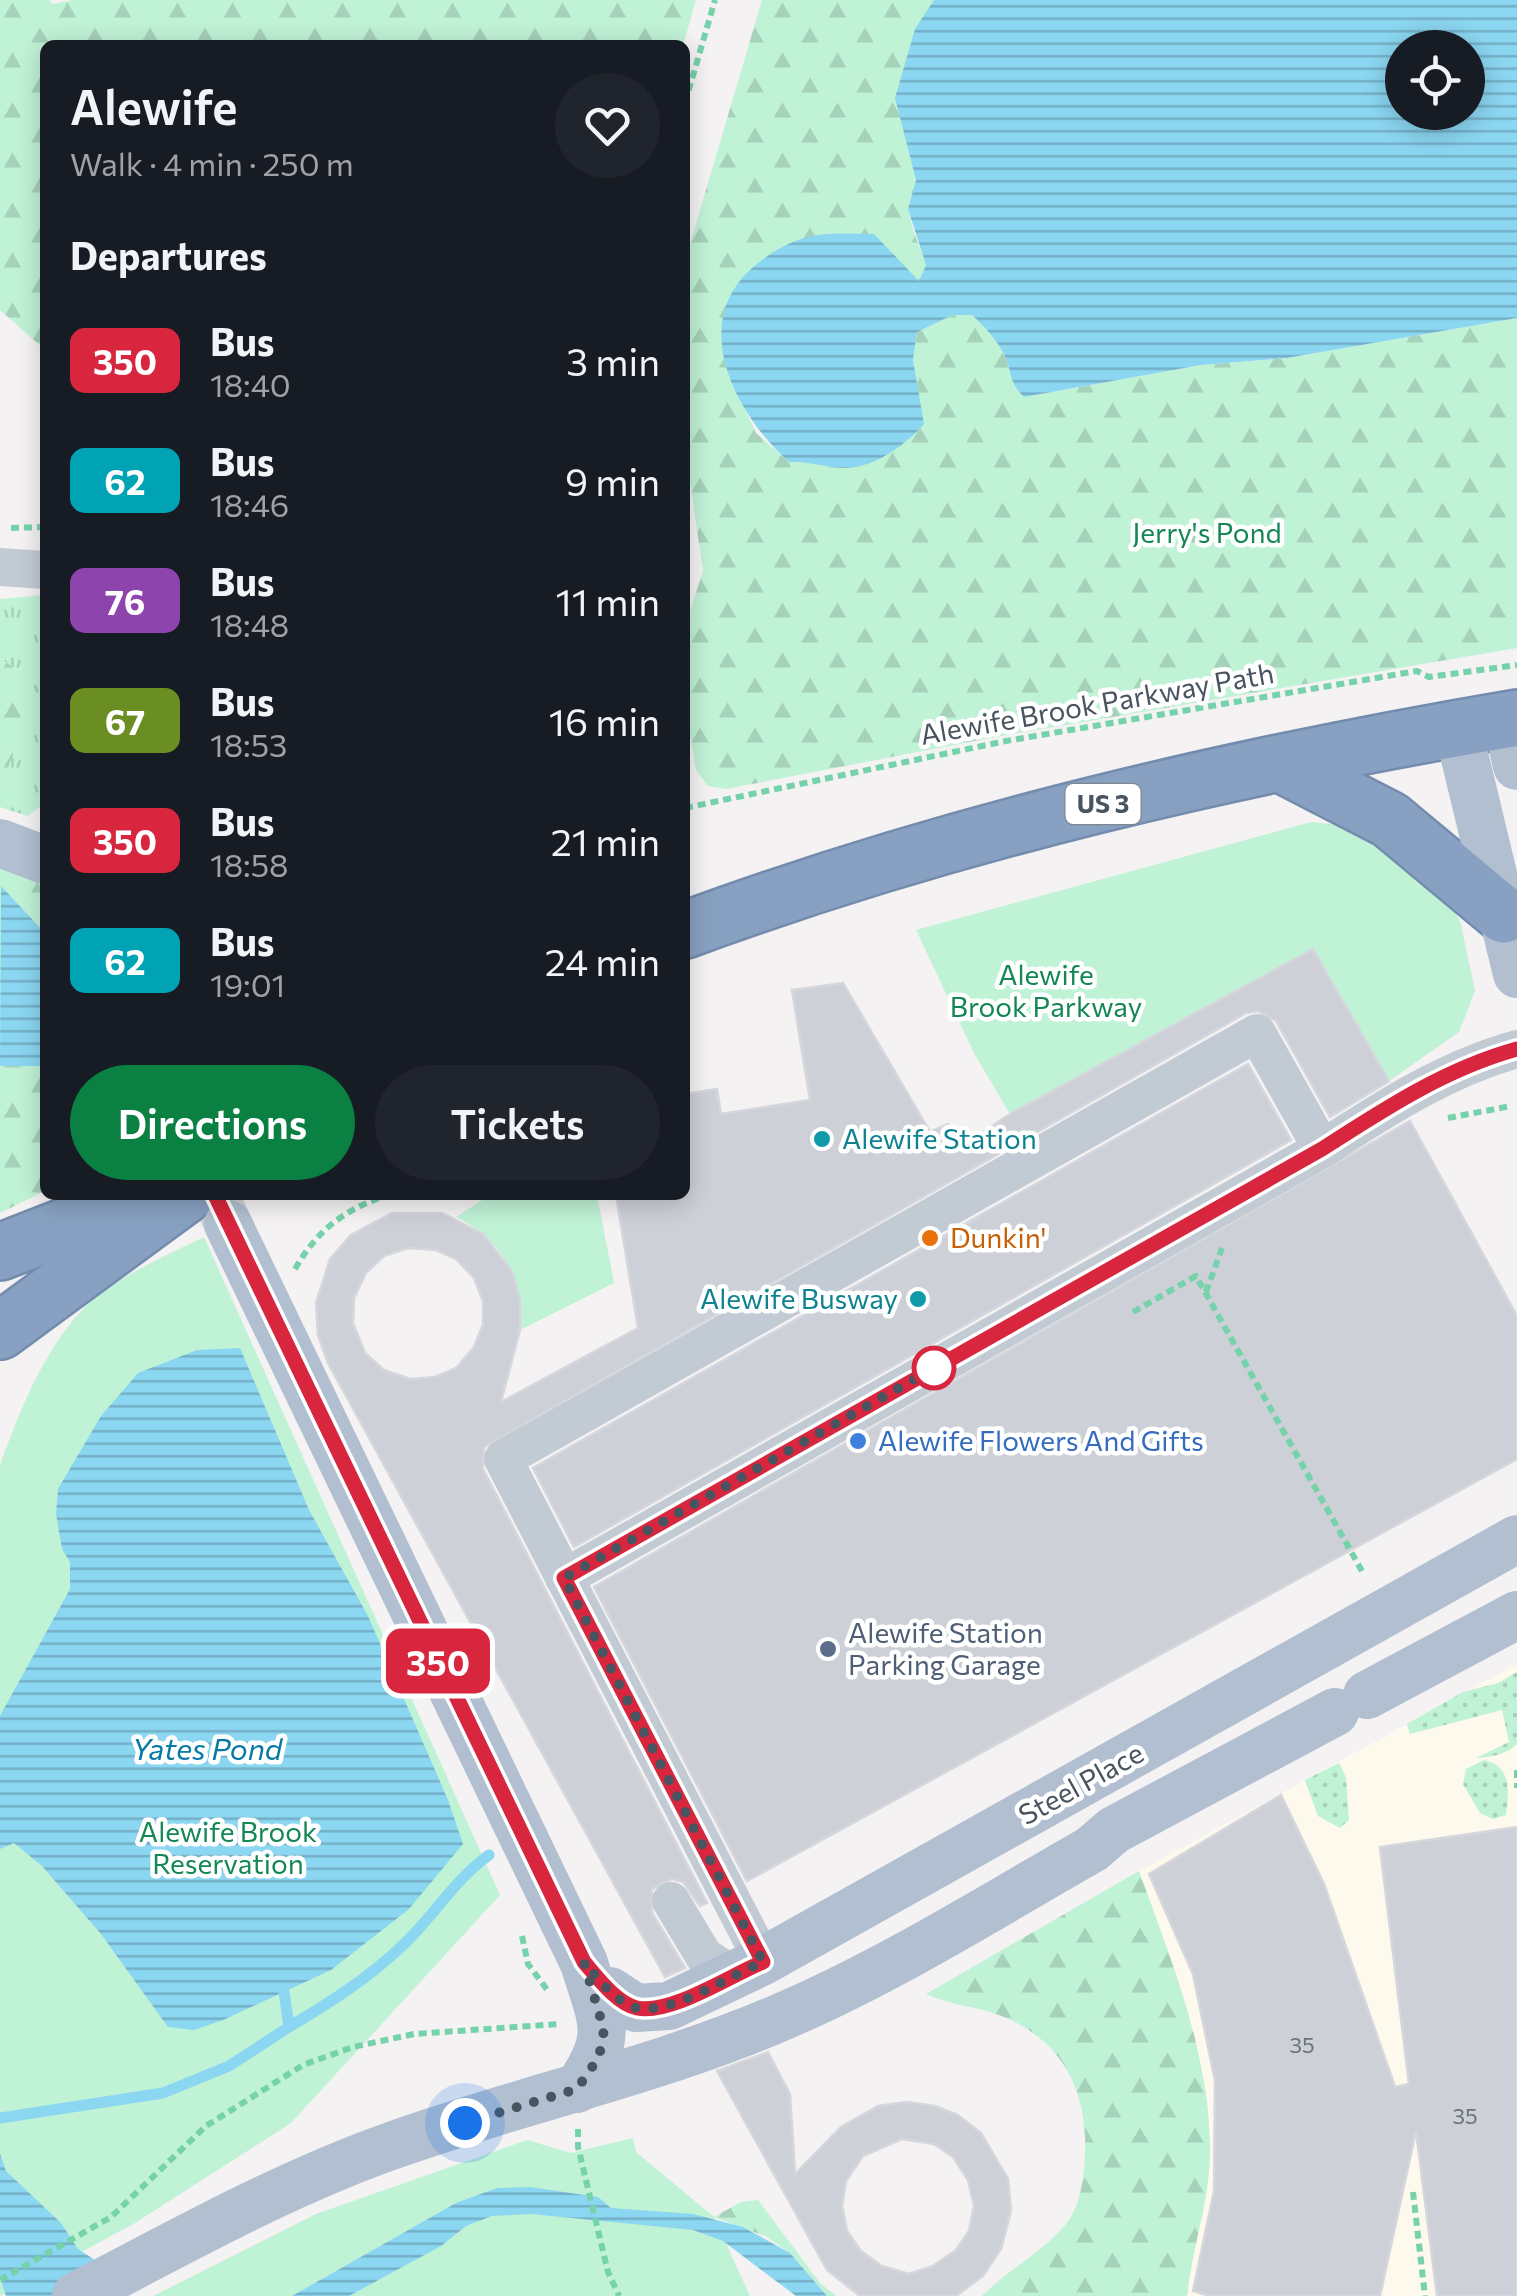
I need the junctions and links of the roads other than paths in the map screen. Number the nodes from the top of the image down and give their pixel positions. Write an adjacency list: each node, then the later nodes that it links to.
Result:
1 (0, 567): 2 (street)
2 (40, 570)
3 (1500, 733): 4 (highway, US 3); 7 (main road)
4 (1283, 765): 7 (highway); 8 (highway, US 3)
5 (0, 843): 6 (main road)
6 (40, 858)
7 (1504, 916): 9 (main road)
8 (691, 928)
9 (1517, 974)
10 (1517, 1049): 11 (street)
11 (1322, 1149): 21 (street); 21 (street)
12 (133, 1200): 14 (highway)
13 (207, 1209): 16 (highway); 25 (main road)
14 (52, 1232): 15 (highway); 17 (highway)
15 (0, 1252)
16 (112, 1252): 18 (highway); 19 (highway)
17 (0, 1269)
18 (0, 1331)
19 (0, 1378)
20 (1517, 1539): 24 (main road, Steel Place)
21 (564, 1578): 24 (street)
22 (1517, 1615): 26 (main road, Steel Place)
23 (671, 1901): 24 (street)
24 (748, 1968): 25 (main road, Steel Place)
25 (610, 1987): 26 (main road)
26 (598, 2083): 27 (main road, Steel Place)
27 (76, 2296)

